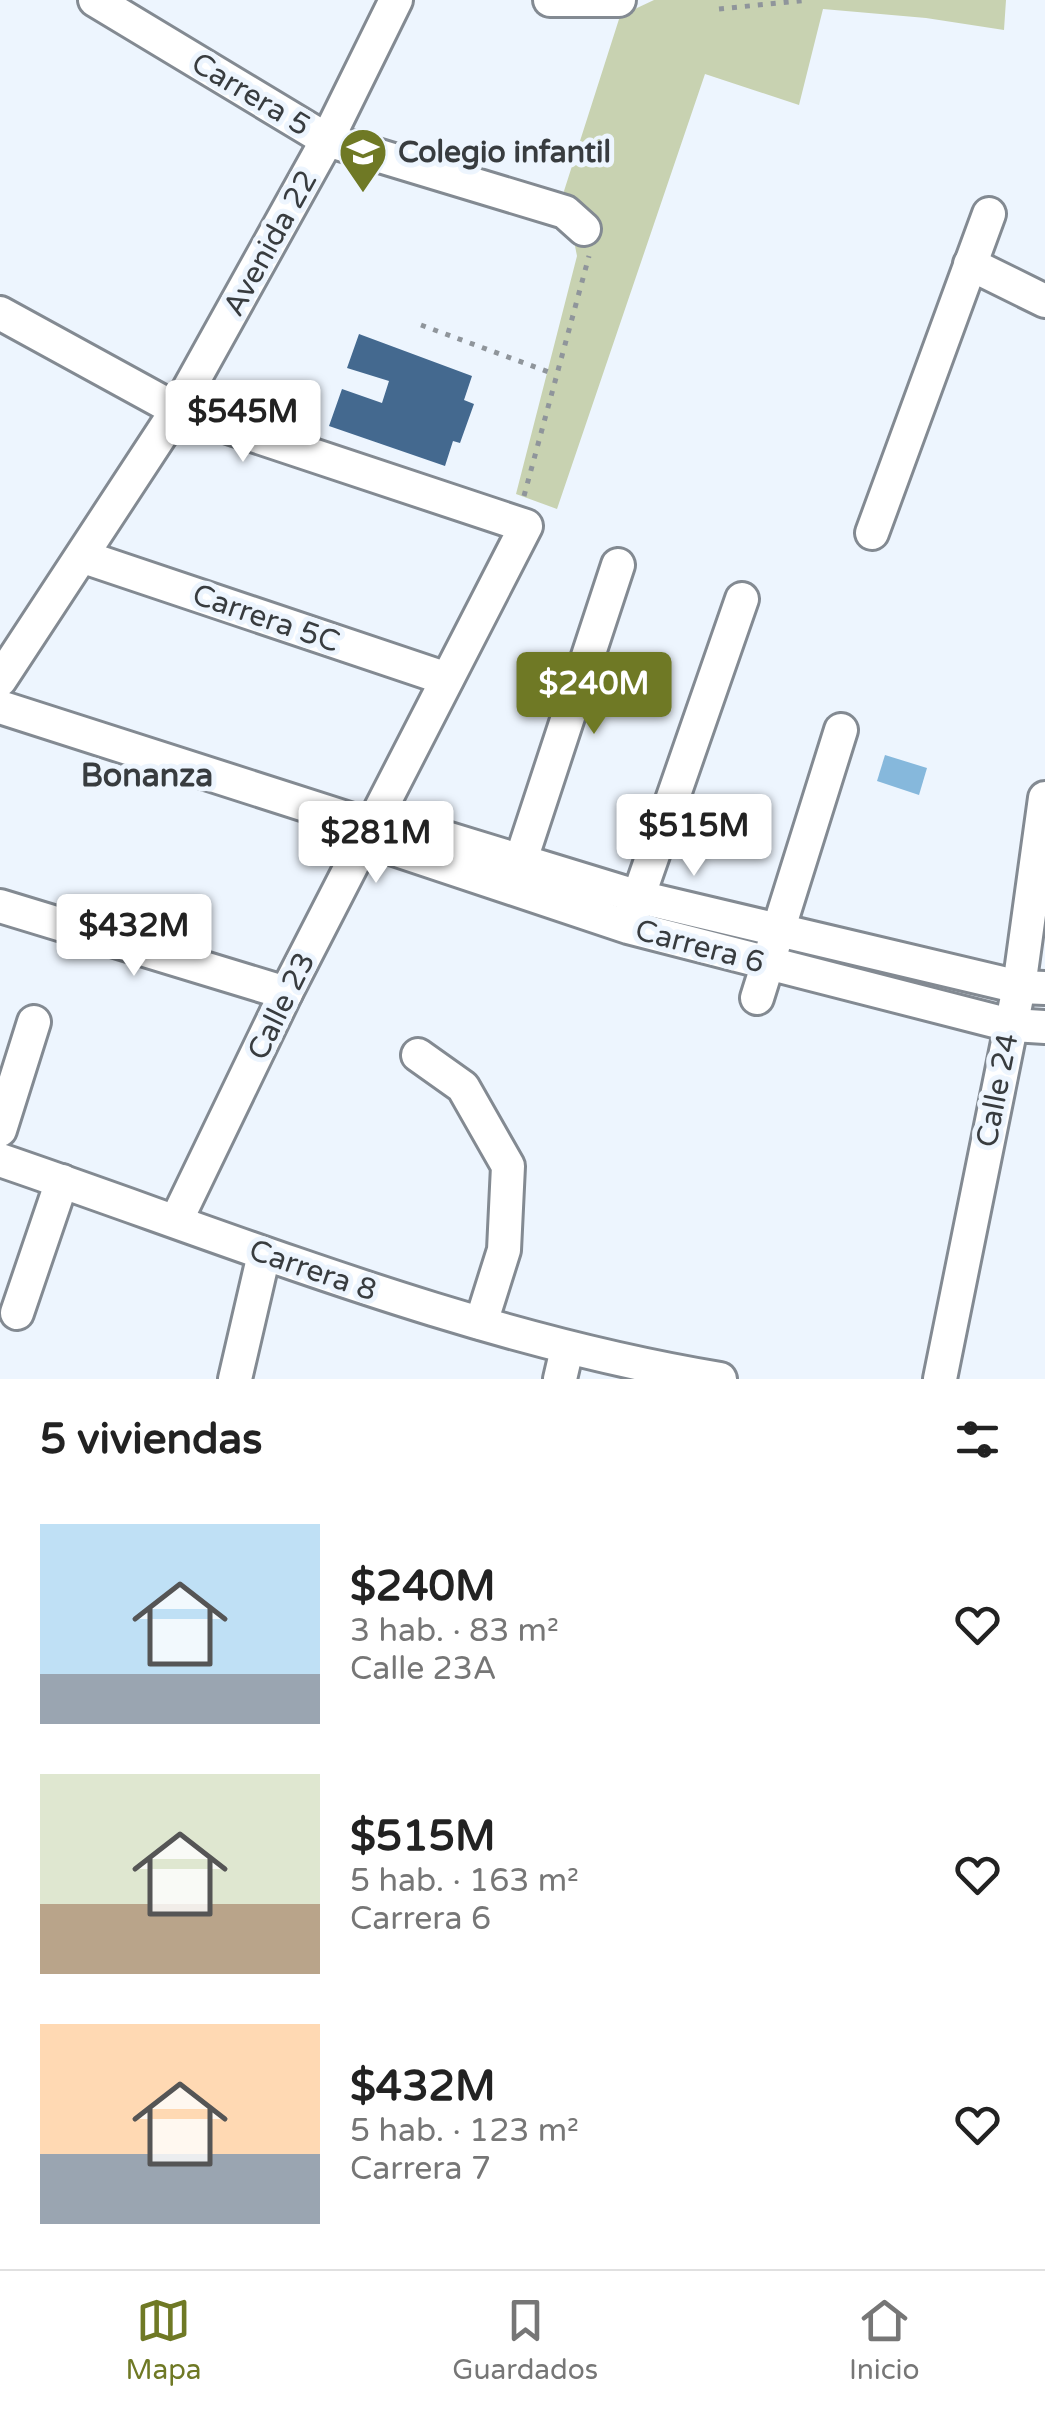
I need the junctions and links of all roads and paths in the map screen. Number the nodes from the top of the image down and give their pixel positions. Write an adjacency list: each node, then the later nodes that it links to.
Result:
1 (95, 0): 7 (street, Carrera 5)
2 (396, 0): 7 (street, Avenida 22)
3 (550, 0): 4 (street)
4 (619, 0)
5 (808, 0): 6 (path)
6 (719, 9)
7 (328, 140): 9 (street, Carrera 5); 15 (street, Avenida 22)
8 (988, 214): 10 (street)
9 (584, 228): 14 (path)
10 (970, 264): 11 (street); 17 (street)
11 (1045, 301)
12 (0, 313): 15 (street)
13 (422, 325): 14 (path)
14 (554, 374): 16 (path)
15 (177, 410): 16 (street); 18 (street, Avenida 22)
16 (526, 526): 21 (street, Calle 23)
17 (872, 532)
18 (84, 556): 21 (street, Carrera 5C); 22 (street, Avenida 22)
19 (618, 565): 27 (street)
20 (742, 599): 29 (street)
21 (447, 679): 26 (street, Calle 23)
22 (0, 680)
23 (0, 707): 26 (street, Carrera 6)
24 (840, 730): 30 (street)
25 (1045, 798): 32 (street, Calle 24)
26 (371, 826): 27 (street, Carrera 6); 33 (street, Calle 23)
27 (516, 876): 29 (street, Carrera 6)
28 (0, 906): 33 (street)
29 (633, 912): 30 (street, Carrera 6); 31 (street, Carrera 6)
30 (778, 932): 31 (street); 32 (street, Carrera 6)
31 (768, 965): 34 (street); 36 (street, Carrera 6)
32 (1032, 988): 36 (street, Calle 24)
33 (286, 993): 42 (street, Calle 23)
34 (757, 998)
35 (34, 1022): 39 (street)
36 (1010, 1024): 37 (street, Carrera 6); 49 (street, Calle 24)
37 (1045, 1027)
38 (418, 1056): 45 (street)
39 (0, 1130)
40 (0, 1160): 41 (street, Carrera 8)
41 (62, 1181): 42 (street, Carrera 8); 44 (street)
42 (176, 1221): 43 (street, Carrera 8)
43 (264, 1254): 45 (street, Carrera 8); 47 (street)
44 (17, 1313)
45 (481, 1323): 46 (street, Carrera 8)
46 (564, 1364): 48 (street, Carrera 8)
47 (235, 1379)
48 (720, 1379)
49 (940, 1379)

